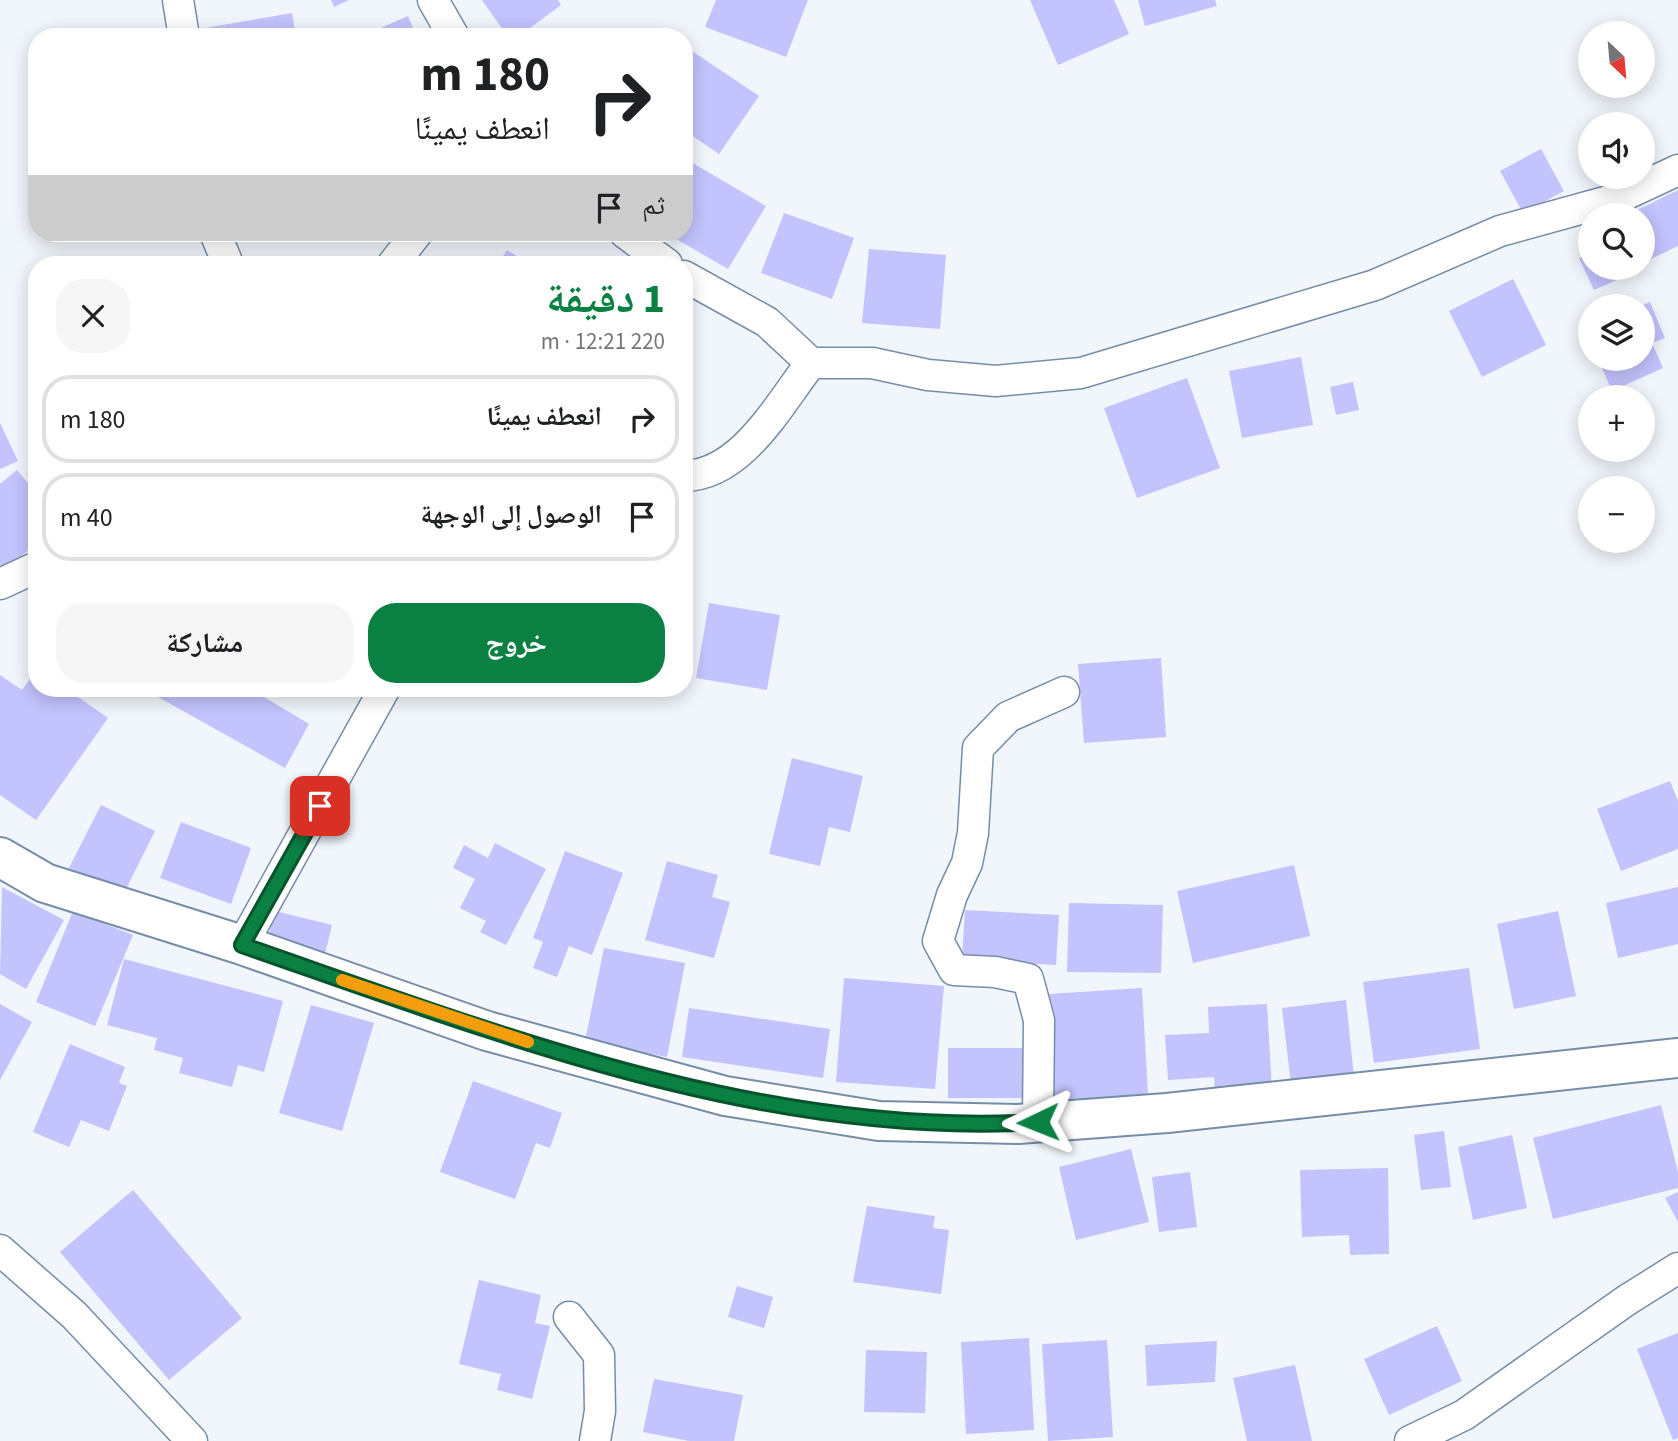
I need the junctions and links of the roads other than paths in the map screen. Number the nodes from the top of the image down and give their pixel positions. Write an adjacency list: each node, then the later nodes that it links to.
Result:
1 (178, 0): 3 (street)
2 (433, 0): 4 (street)
3 (183, 28)
4 (449, 28)
5 (1678, 170): 11 (street)
6 (410, 242): 8 (street)
7 (637, 242): 9 (street)
8 (399, 256)
9 (656, 256)
10 (693, 281): 11 (street)
11 (811, 363): 12 (street)
12 (693, 475)
13 (28, 571): 14 (street)
14 (0, 584)
15 (1064, 692): 20 (street)
16 (380, 697): 18 (street)
17 (0, 857): 18 (street)
18 (242, 945): 20 (street)
19 (1678, 1058): 20 (street)
20 (1038, 1122)
21 (0, 1250): 24 (street)
22 (1678, 1268): 26 (street)
23 (569, 1317): 25 (street)
24 (192, 1441)
25 (595, 1441)
26 (1410, 1441)

